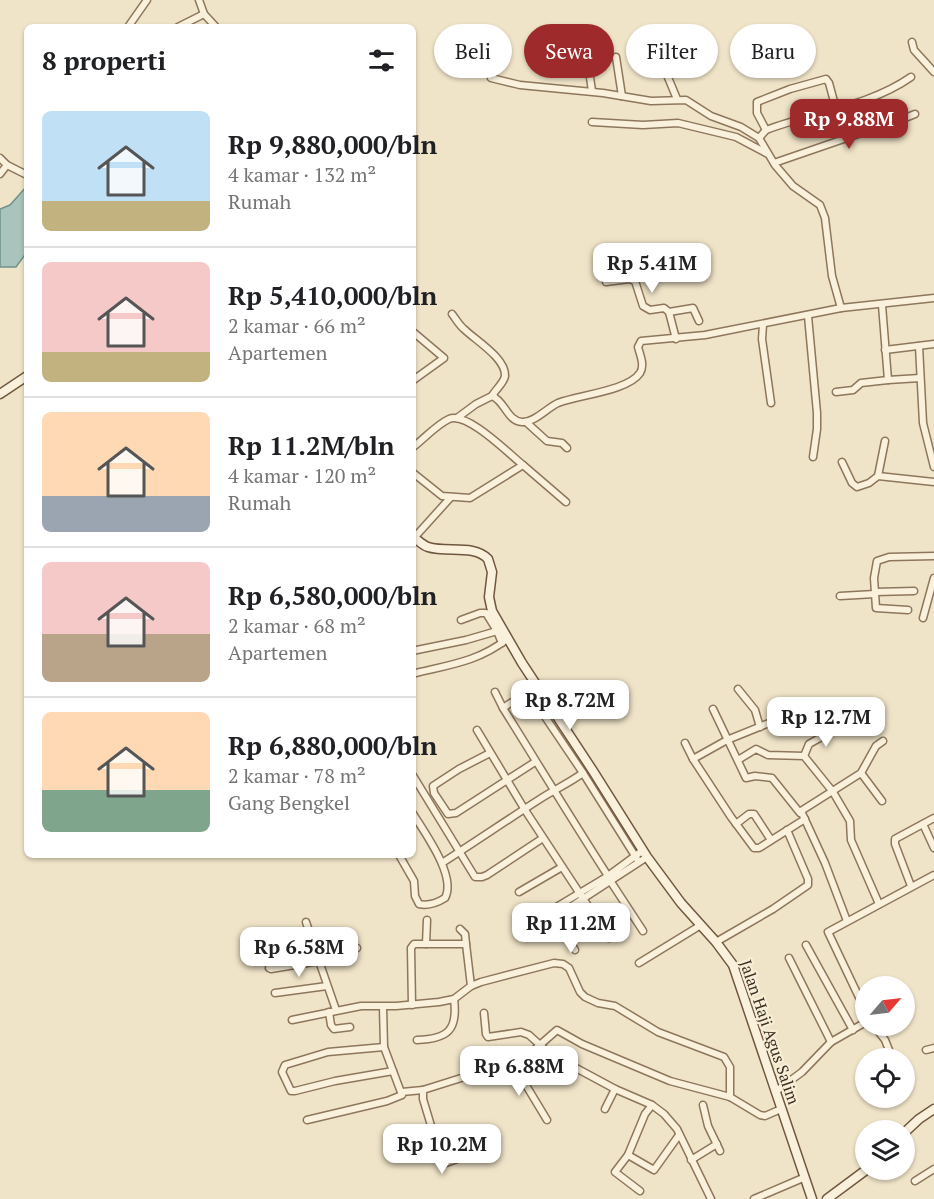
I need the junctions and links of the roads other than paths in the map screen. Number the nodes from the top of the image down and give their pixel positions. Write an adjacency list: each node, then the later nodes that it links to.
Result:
1 (147, 0): 4 (street)
2 (199, 0): 3 (street)
3 (204, 14): 5 (street); 6 (street)
4 (130, 24)
5 (184, 24)
6 (213, 24)
7 (912, 42): 9 (street)
8 (616, 57): 15 (street)
9 (934, 72)
10 (911, 77): 17 (street)
11 (491, 78): 14 (street)
12 (590, 78): 14 (street)
13 (668, 78): 16 (street)
14 (592, 92): 15 (street)
15 (622, 96): 16 (street)
16 (677, 99): 21 (street)
17 (836, 109): 20 (street); 20 (street)
18 (915, 114): 24 (street)
19 (592, 122): 22 (street)
20 (766, 130): 21 (street)
21 (759, 138): 22 (street)
22 (769, 154): 24 (street)
23 (0, 158): 25 (street)
24 (774, 163): 31 (street)
25 (7, 165): 26 (street); 27 (street)
26 (0, 174)
27 (24, 174)
28 (606, 282): 32 (street)
29 (934, 298): 30 (street)
30 (882, 305): 31 (street); 41 (street)
31 (841, 308): 34 (street)
32 (669, 312): 35 (street); 38 (street)
33 (452, 314): 48 (street)
34 (808, 316): 36 (street); 55 (street)
35 (699, 321)
36 (763, 325): 38 (street); 49 (street)
37 (416, 334): 43 (street)
38 (676, 339): 51 (street)
39 (934, 344): 40 (street)
40 (919, 346): 41 (street); 44 (street)
41 (885, 350): 45 (street)
42 (24, 378): 47 (street)
43 (416, 378)
44 (920, 378): 45 (street); 58 (street)
45 (888, 380): 46 (street)
46 (836, 392)
47 (0, 394)
48 (492, 396): 50 (street); 51 (street)
49 (771, 403)
50 (458, 418): 53 (street); 57 (street)
51 (526, 422): 54 (street)
52 (885, 441): 60 (street)
53 (416, 445)
54 (567, 448)
55 (813, 457)
56 (842, 462): 60 (street)
57 (522, 465): 62 (street); 63 (street)
58 (934, 467)
59 (416, 475): 62 (street)
60 (878, 476): 61 (street)
61 (934, 482)
62 (451, 497): 64 (street)
63 (566, 502)
64 (416, 534)
65 (416, 539): 75 (street, Jalan Haji Agus Salim)
66 (934, 556): 69 (street)
67 (934, 579): 72 (street)
68 (914, 591): 69 (street)
69 (875, 593): 70 (street); 71 (street)
70 (840, 596)
71 (908, 610)
72 (922, 618)
73 (461, 620): 74 (street)
74 (497, 631): 75 (street); 76 (street)
75 (505, 641): 77 (street); 112 (street, Jalan Haji Agus Salim)
76 (416, 650)
77 (416, 673)
78 (738, 689): 83 (street)
79 (495, 692): 80 (street)
80 (503, 708): 93 (street); 94 (street)
81 (713, 709): 86 (street)
82 (793, 713): 83 (street)
83 (760, 727): 86 (street)
84 (477, 730): 89 (street)
85 (834, 730): 90 (street)
86 (727, 740): 91 (street); 92 (street)
87 (883, 741): 95 (street)
88 (685, 743): 91 (street)
89 (490, 753): 97 (street); 97 (street)
90 (804, 756): 92 (street); 99 (street)
91 (693, 759): 105 (street)
92 (738, 760): 102 (street)
93 (535, 762): 97 (street); 98 (street)
94 (583, 773): 98 (street); 112 (street)
95 (861, 773): 99 (street); 100 (street)
96 (416, 780): 111 (street)
97 (506, 780): 101 (street)
98 (554, 791): 101 (street); 117 (street)
99 (833, 792): 102 (street); 121 (street)
100 (882, 801)
101 (525, 810): 108 (street); 111 (street)
102 (802, 816): 107 (street); 123 (street)
103 (934, 818): 106 (street)
104 (416, 819): 114 (street)
105 (736, 824): 109 (street); 109 (street)
106 (923, 824): 110 (street); 118 (street)
107 (787, 830): 109 (street); 129 (street)
108 (543, 838): 111 (street); 115 (street)
109 (771, 840)
110 (934, 848)
111 (460, 852): 114 (street)
112 (641, 856): 117 (street); 125 (street, Jalan Haji Agus Salim)
113 (401, 858): 114 (street)
114 (442, 863)
115 (562, 867): 119 (street); 120 (street)
116 (934, 875): 118 (street)
117 (609, 879): 120 (street); 127 (street)
118 (911, 886): 121 (street)
119 (519, 892)
120 (581, 896): 128 (street); 135 (street)
121 (879, 904): 123 (street)
122 (427, 920): 131 (street)
123 (847, 921): 142 (street)
124 (306, 922): 136 (street)
125 (701, 925): 129 (street, Jalan Haji Agus Salim); 139 (street)
126 (460, 929): 132 (street)
127 (643, 931)
128 (609, 938)
129 (716, 942): 163 (street, Jalan Haji Agus Salim)
130 (276, 944): 138 (street)
131 (426, 944): 132 (street); 145 (street)
132 (466, 944): 141 (street)
133 (806, 945): 151 (street)
134 (357, 948): 136 (street)
135 (575, 950)
136 (316, 952): 138 (street)
137 (789, 958): 153 (street)
138 (319, 961): 140 (street)
139 (639, 963)
140 (327, 986): 143 (street); 147 (street)
141 (471, 986): 144 (street); 164 (street)
142 (855, 989)
143 (275, 993)
144 (454, 999): 145 (street); 152 (street)
145 (412, 1005): 146 (street)
146 (383, 1007): 147 (street); 155 (street)
147 (333, 1011): 149 (street); 150 (street)
148 (484, 1013): 154 (street)
149 (292, 1020)
150 (350, 1027)
151 (853, 1030): 153 (street)
152 (417, 1040)
153 (831, 1042): 163 (street)
154 (540, 1046): 158 (street); 160 (street); 164 (street)
155 (384, 1047): 159 (street); 159 (street)
156 (934, 1048): 157 (street)
157 (926, 1050)
158 (512, 1062): 161 (street); 171 (street)
159 (393, 1071): 162 (street)
160 (615, 1089): 165 (street); 167 (street)
161 (423, 1090): 162 (street); 175 (street)
162 (402, 1092): 170 (street)
163 (775, 1092): 168 (street, Jalan Haji Agus Salim)
164 (730, 1097): 168 (street)
165 (652, 1105): 173 (street); 174 (street)
166 (703, 1105): 176 (street)
167 (605, 1109)
168 (781, 1109): 178 (street, Jalan Haji Agus Salim)
169 (934, 1109): 172 (street)
170 (307, 1120)
171 (547, 1120)
172 (915, 1123)
173 (679, 1135): 174 (street); 176 (street)
174 (628, 1155): 181 (street)
175 (463, 1157)
176 (691, 1160): 182 (street)
177 (934, 1169): 180 (street)
178 (803, 1178): 183 (street); 184 (street, Jalan Haji Agus Salim)
179 (855, 1178): 185 (street)
180 (915, 1181)
181 (640, 1191)
182 (709, 1196)
183 (754, 1199)
184 (812, 1199)
185 (827, 1199)

